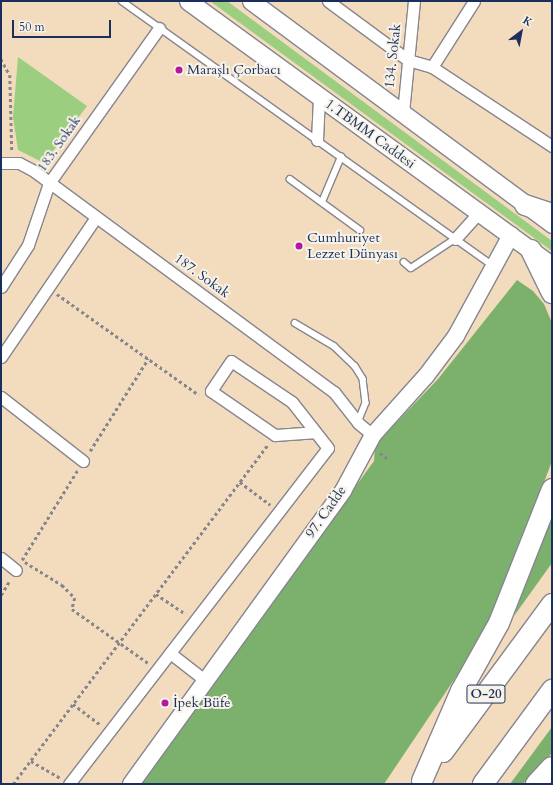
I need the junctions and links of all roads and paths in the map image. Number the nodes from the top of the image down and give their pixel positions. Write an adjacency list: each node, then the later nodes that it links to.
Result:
1 (122, 1): 7 (lane)
2 (188, 1): 11 (main road, 1.TBMM Caddesi)
3 (250, 1): 12 (main road)
4 (328, 1): 9 (street)
5 (414, 1): 9 (street, 134. Sokak)
6 (474, 1): 10 (street)
7 (159, 28): 13 (lane); 18 (street, 183. Sokak)
8 (1, 58): 16 (path)
9 (408, 60): 10 (street); 12 (street, 134. Sokak)
10 (432, 67): 14 (street)
11 (319, 97): 13 (street); 21 (main road, 1.TBMM Caddesi)
12 (403, 113): 20 (main road)
13 (317, 140): 15 (lane)
14 (552, 146)
15 (340, 158): 19 (lane); 27 (lane)
16 (6, 162): 18 (street, 187. Sokak)
17 (290, 179): 19 (lane)
18 (49, 183): 23 (street, 187. Sokak); 32 (street, 183. Sokak)
19 (322, 202): 25 (lane)
20 (525, 205): 22 (highway); 24 (main road)
21 (479, 212): 26 (main road, 1.TBMM Caddesi); 27 (street)
22 (552, 214)
23 (96, 217): 33 (street); 40 (street, 187. Sokak)
24 (552, 224)
25 (360, 230)
26 (511, 235): 28 (main road, 1.TBMM Caddesi); 31 (street, 97. Cadde)
27 (455, 239): 29 (lane); 31 (lane)
28 (531, 250): 30 (main road, 1.TBMM Caddesi); 34 (highway)
29 (404, 262)
30 (552, 265)
31 (493, 266): 43 (street, 97. Cadde)
32 (1, 286)
33 (48, 287): 36 (street); 37 (path)
34 (552, 293)
35 (295, 323): 40 (lane)
36 (1, 357)
37 (148, 358): 38 (path); 44 (path)
38 (211, 391): 41 (street); 42 (street)
39 (1, 397): 44 (street)
40 (358, 424): 43 (street, 187. Sokak)
41 (314, 432): 42 (street); 47 (street)
42 (275, 435): 45 (path)
43 (373, 435): 58 (street, 97. Cadde)
44 (83, 461): 49 (path)
45 (240, 482): 47 (path); 51 (path)
46 (552, 489): 64 (highway)
47 (279, 512): 54 (street)
48 (1, 558): 50 (street)
49 (22, 560): 50 (path); 55 (path)
50 (16, 570): 52 (path)
51 (156, 594): 54 (path); 55 (path)
52 (1, 595)
53 (552, 604): 64 (highway, O-20)
54 (195, 620): 56 (street)
55 (119, 643): 57 (path); 60 (path)
56 (170, 653): 57 (street); 58 (street)
57 (157, 669): 61 (street)
58 (206, 681): 67 (street, 97. Cadde)
59 (552, 690): 68 (highway)
60 (73, 704): 61 (path); 62 (path)
61 (110, 731): 66 (street)
62 (31, 761): 65 (path); 66 (path)
63 (552, 768): 69 (highway)
64 (421, 783)
65 (14, 784)
66 (69, 784)
67 (131, 784)
68 (483, 784)
69 (536, 784)

